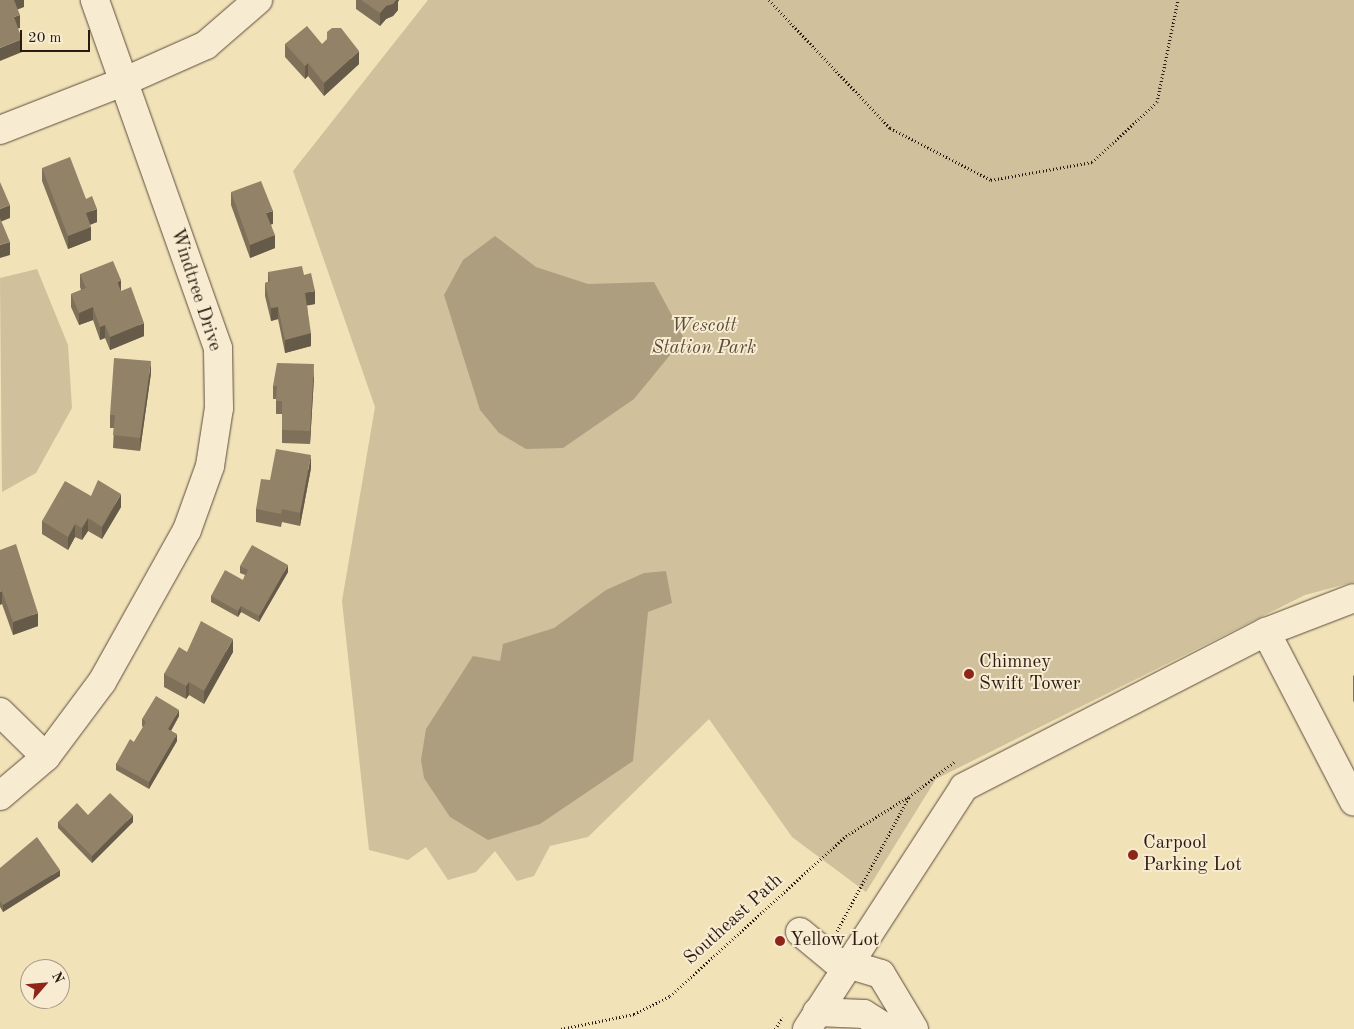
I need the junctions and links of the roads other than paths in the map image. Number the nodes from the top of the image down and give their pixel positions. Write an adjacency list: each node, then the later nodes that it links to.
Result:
1 (95, 0): 3 (street, Windtree Drive)
2 (258, 0): 3 (street)
3 (123, 82): 4 (street); 8 (street, Windtree Drive)
4 (0, 130)
5 (1354, 598): 6 (street)
6 (1266, 632): 10 (street); 12 (street)
7 (0, 712): 8 (street)
8 (46, 756): 9 (street, Windtree Drive)
9 (0, 796)
10 (1354, 802)
11 (800, 932): 12 (street)
12 (850, 965): 13 (street); 15 (street)
13 (812, 1020): 14 (street)
14 (888, 1029)
15 (914, 1029)

